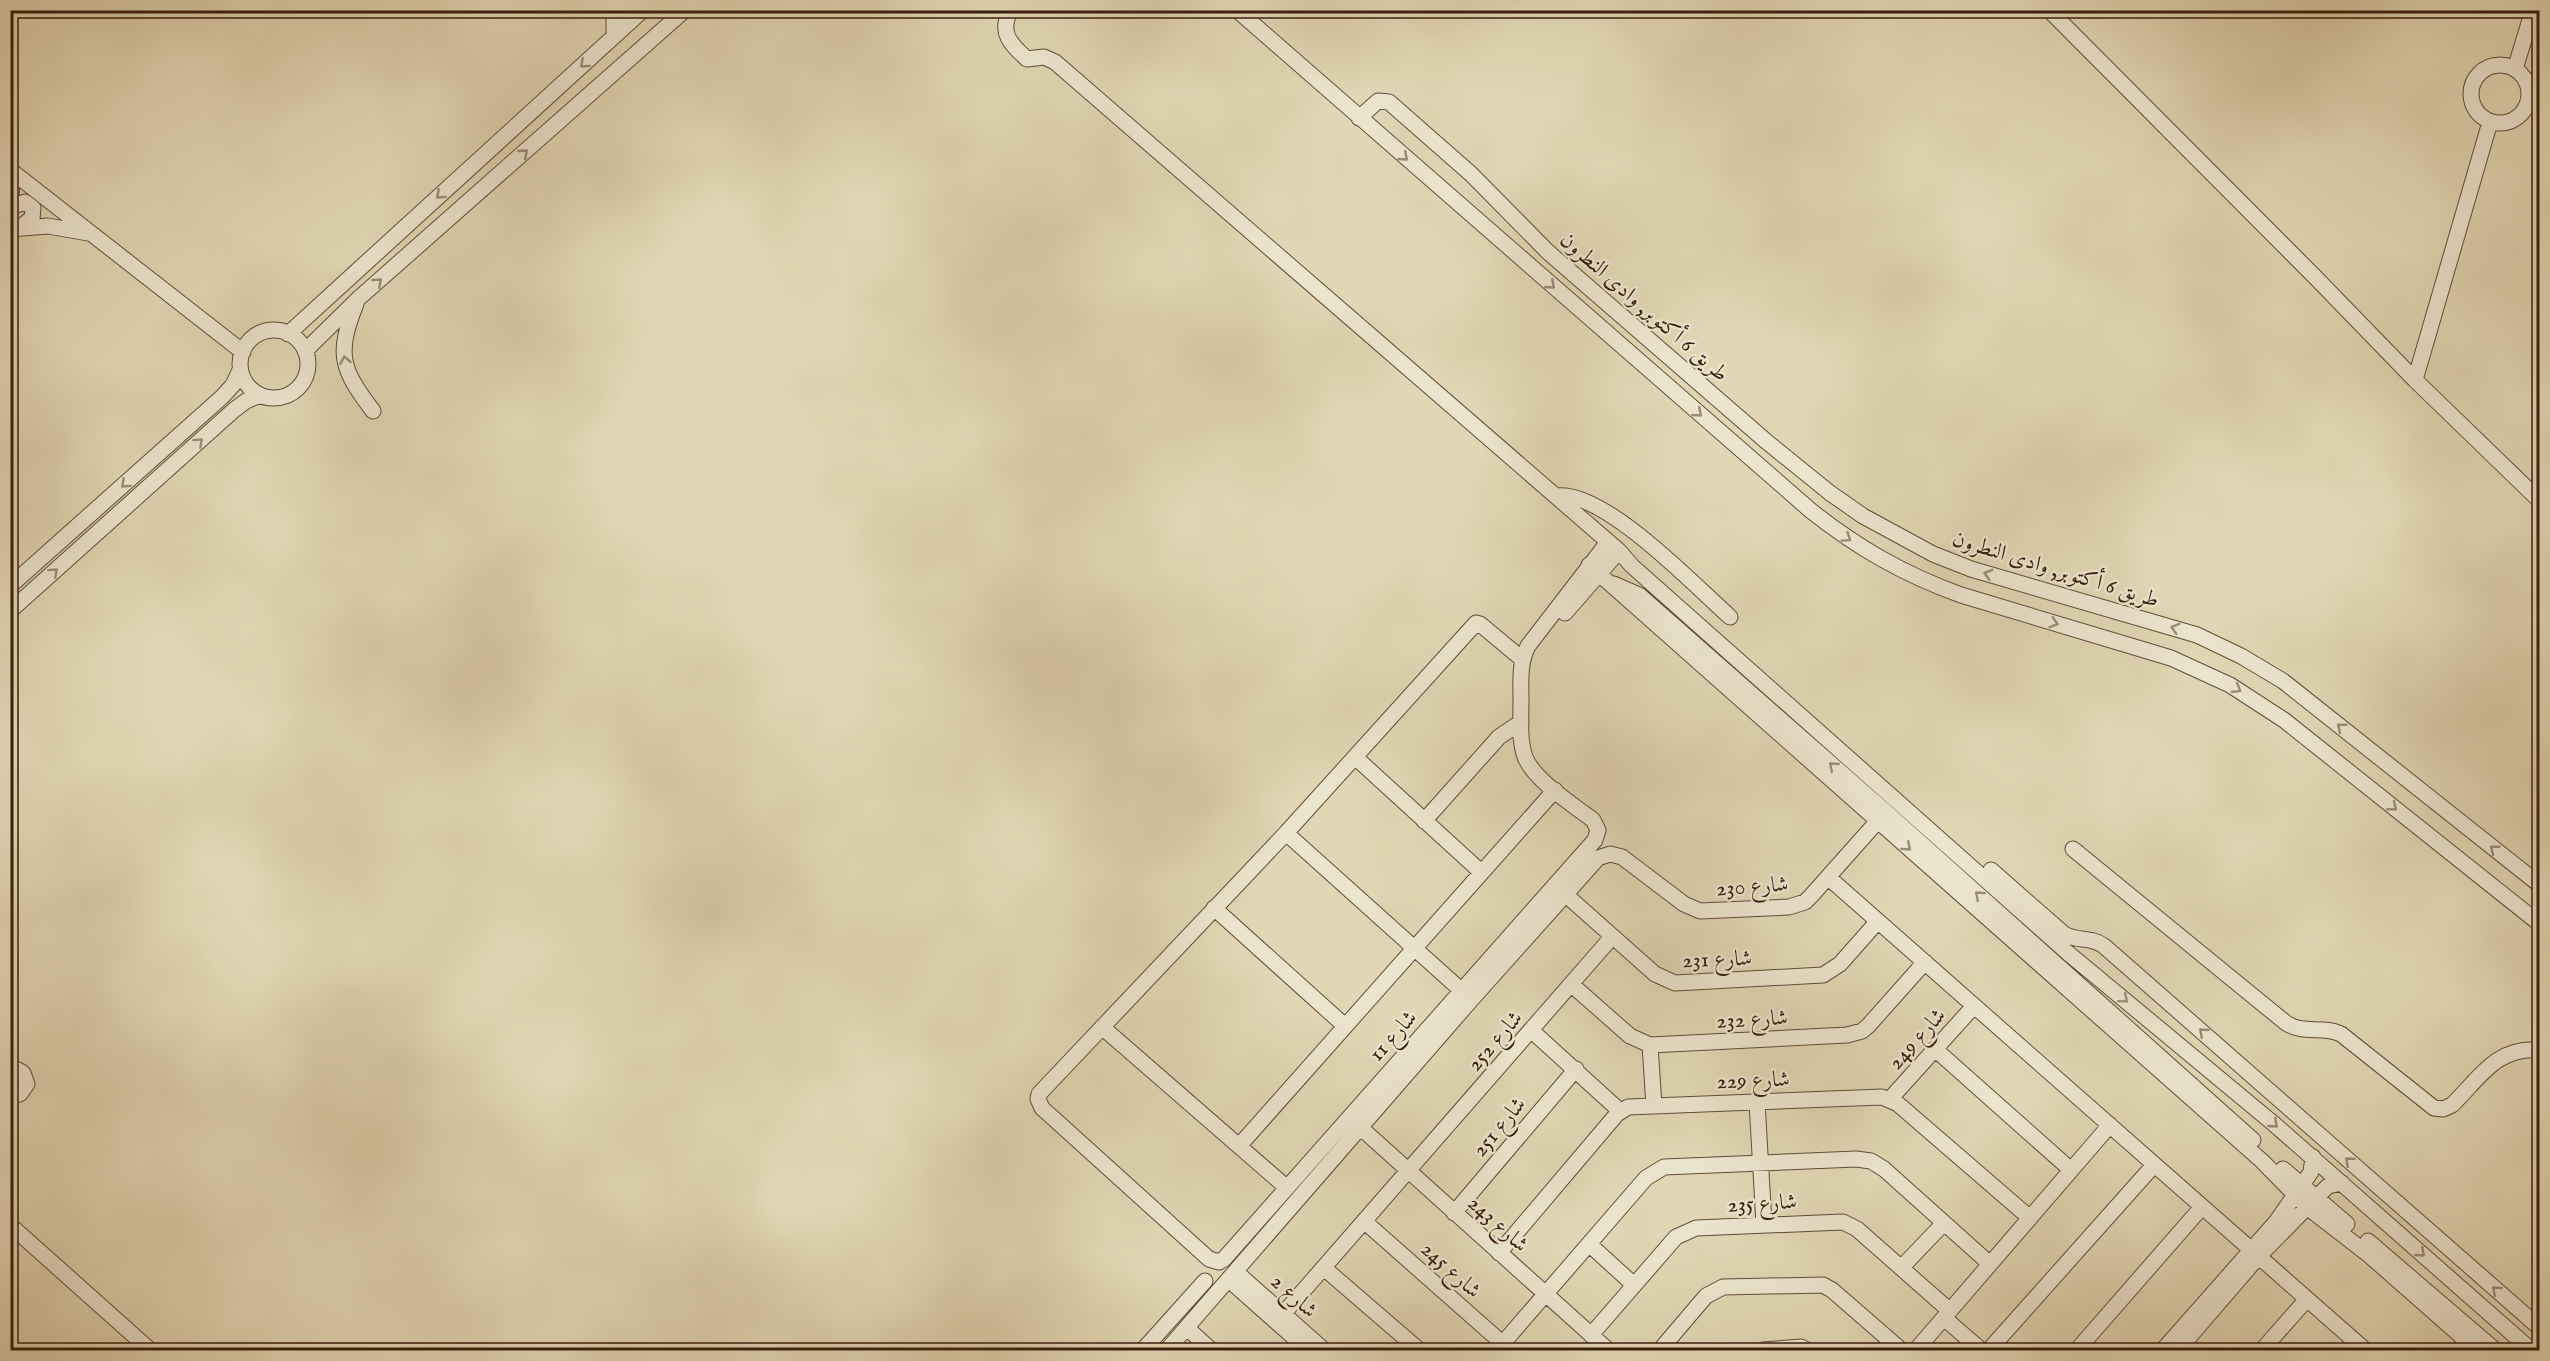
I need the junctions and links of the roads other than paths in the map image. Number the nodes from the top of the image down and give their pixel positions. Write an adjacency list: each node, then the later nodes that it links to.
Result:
1 (614, 10): 9 (street)
2 (643, 10): 9 (street)
3 (685, 10): 18 (street, one-way to 3)
4 (1011, 10): 26 (street)
5 (1237, 10): 12 (street, طريق 6 أكتوبر, وادى النطرون)
6 (2049, 10): 23 (street)
7 (2523, 10): 10 (street)
8 (2533, 10): 10 (street)
9 (614, 36): 19 (street, one-way to 19)
10 (2510, 67): 11 (street); 13 (street)
11 (2534, 105): 13 (street)
12 (1359, 118): 45 (street, طريق 6 أكتوبر, وادى النطرون, one-way to 12); 49 (street, طريق 6 أكتوبر, وادى النطرون, one-way to 49)
13 (2490, 122): 23 (street)
14 (12, 171): 15 (street); 17 (street)
15 (11, 207): 16 (street)
16 (16, 227): 17 (street)
17 (89, 234): 21 (street)
18 (359, 298): 20 (street); 25 (street, one-way to 18)
19 (288, 334): 20 (street); 21 (street)
20 (305, 351): 24 (street)
21 (243, 352): 22 (street)
22 (240, 370): 24 (street); 30 (street, one-way to 30)
23 (2415, 380): 27 (street)
24 (260, 395): 31 (street, one-way to 24)
25 (373, 411)
26 (1556, 496): 28 (street); 32 (street)
27 (2540, 501)
28 (1618, 550): 29 (street); 33 (street)
29 (1594, 569): 34 (street); 38 (street)
30 (10, 586)
31 (10, 611)
32 (1730, 617)
33 (1726, 644): 51 (street); 53 (street)
34 (1522, 659): 35 (street); 36 (street)
35 (1521, 722): 37 (street); 39 (street)
36 (1355, 757): 39 (street); 40 (street)
37 (1555, 789): 43 (street); 58 (street, شارع 11)
38 (1882, 817): 44 (street, شارع 230); 83 (street)
39 (1424, 821): 43 (street)
40 (1286, 833): 47 (street); 52 (street)
41 (2073, 849): 65 (street)
42 (1598, 858): 44 (street, شارع 230); 46 (street, شارع 11)
43 (1482, 872): 52 (street)
44 (1829, 878): 48 (street)
45 (2540, 885)
46 (1566, 895): 50 (street, شارع 231); 74 (street, شارع 11)
47 (1214, 908): 60 (street); 61 (street)
48 (1878, 921): 50 (street, شارع 231); 55 (street)
49 (2540, 924)
50 (1612, 937): 57 (street, شارع 252)
51 (2078, 938): 53 (street); 54 (street)
52 (1414, 948): 58 (street); 60 (street)
53 (2068, 953): 56 (street)
54 (2119, 958): 56 (street); 106 (street, one-way to 54)
55 (1925, 962): 59 (street); 63 (street, شارع 232)
56 (2100, 979): 76 (street, one-way to 76)
57 (1572, 985): 62 (street, شارع 252); 63 (street)
58 (1462, 991): 82 (street, شارع 11)
59 (1974, 1006): 64 (street, شارع 249); 73 (street)
60 (1345, 1026): 75 (street)
61 (1102, 1027): 75 (street); 82 (street, شارع 11)
62 (1533, 1031): 67 (street); 80 (street, شارع 252)
63 (1650, 1045): 71 (street)
64 (1936, 1050): 69 (street, شارع 249); 79 (street)
65 (2540, 1050)
66 (11, 1069): 68 (street)
67 (1576, 1069): 72 (street); 86 (street, شارع 251)
68 (12, 1097)
69 (1890, 1099): 70 (street, شارع 229); 87 (street)
70 (1757, 1102): 71 (street, شارع 229); 77 (street)
71 (1654, 1106): 72 (street, شارع 229)
72 (1620, 1111): 93 (street)
73 (2110, 1125): 78 (street); 79 (street)
74 (1361, 1128): 80 (street, شارع 243); 98 (street, شارع 11)
75 (1239, 1146): 82 (street)
76 (2313, 1157): 81 (street); 83 (street)
77 (1760, 1163): 89 (street); 90 (street); 92 (street)
78 (2154, 1165): 85 (street); 124 (street)
79 (2071, 1170): 87 (street)
80 (1408, 1171): 86 (street, شارع 243); 88 (street, شارع 252)
81 (2342, 1183): 84 (street); 131 (street, one-way to 131)
82 (1286, 1187)
83 (2297, 1190): 84 (street); 94 (street)
84 (2311, 1203): 94 (street); 129 (street); 130 (street)
85 (2202, 1207): 94 (street); 125 (street)
86 (1454, 1213): 93 (street, شارع 243)
87 (2030, 1218): 95 (street)
88 (1364, 1221): 96 (street, شارع 252); 109 (street, شارع 245)
89 (1944, 1223): 95 (street); 97 (street)
90 (1764, 1224): 97 (street, شارع 235); 100 (street, شارع 235)
91 (10, 1225): 110 (street)
92 (1589, 1244): 100 (street); 101 (street)
93 (1499, 1253): 101 (street, شارع 243)
94 (2255, 1253): 102 (street); 126 (street); 127 (street)
95 (1990, 1264): 104 (street)
96 (1324, 1268): 103 (street, شارع 252); 116 (street)
97 (1901, 1268): 104 (street, شارع 235)
98 (1233, 1276): 103 (street, شارع 2); 105 (street, شارع 11); 114 (street, شارع 2)
99 (1206, 1281): 111 (street)
100 (1634, 1285): 107 (street, شارع 235)
101 (1545, 1294): 107 (street, شارع 243); 109 (street)
102 (2307, 1299): 108 (street); 128 (street)
103 (1283, 1314): 115 (street, شارع 2)
104 (1947, 1315): 122 (street); 123 (street, شارع 235)
105 (1187, 1328): 112 (street, شارع 11); 113 (street)
106 (2540, 1328)
107 (1591, 1335): 117 (street, شارع 243)
108 (2354, 1347)
109 (1503, 1348)
110 (150, 1350)
111 (1143, 1350)
112 (1167, 1350)
113 (1211, 1350)
114 (1308, 1350)
115 (1324, 1350)
116 (1419, 1350)
117 (1608, 1350)
118 (1659, 1350): 121 (street)
119 (1763, 1350): 120 (street)
120 (1808, 1350)
121 (1901, 1350)
122 (1916, 1350)
123 (1981, 1350)
124 (1989, 1350)
125 (2077, 1350)
126 (2163, 1350)
127 (2178, 1350)
128 (2262, 1350)
129 (2477, 1350)
130 (2495, 1350)
131 (2531, 1350)

